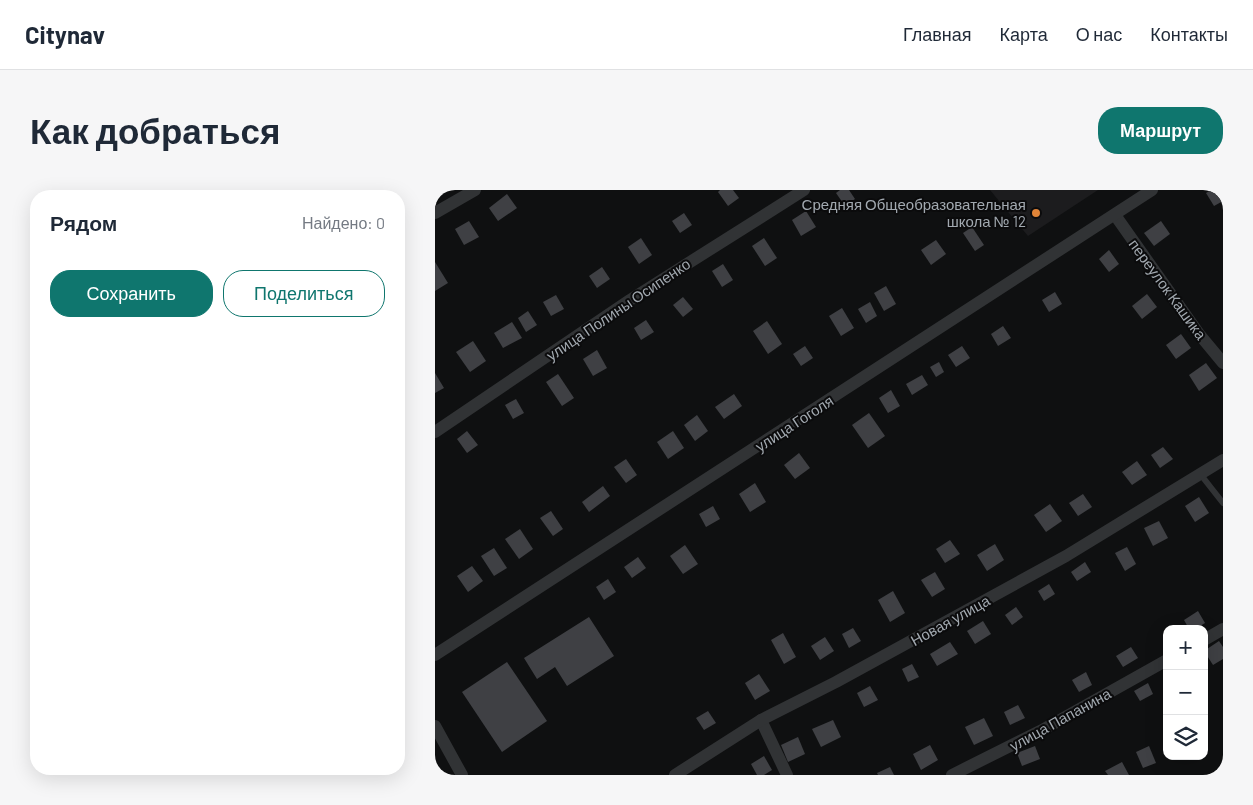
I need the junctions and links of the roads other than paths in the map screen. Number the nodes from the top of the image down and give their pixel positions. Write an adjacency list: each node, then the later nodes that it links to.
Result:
1 (475, 190): 4 (street)
2 (803, 190): 7 (street, улица Полины Осипенко)
3 (1152, 190): 5 (street, улица Гоголя)
4 (435, 213)
5 (1115, 215): 6 (street, переулок Кашика); 13 (street, улица Гоголя)
6 (1223, 363)
7 (435, 432)
8 (1223, 460): 9 (street, Новая улица)
9 (1201, 475): 10 (lane); 15 (street, Новая улица)
10 (1223, 503)
11 (1223, 630): 12 (street)
12 (1208, 638)
13 (435, 655)
14 (1163, 662): 20 (street, улица Папанина)
15 (761, 720): 18 (street, Новая улица); 19 (street)
16 (435, 726): 17 (street)
17 (461, 775)
18 (675, 775)
19 (787, 775)
20 (952, 775)

